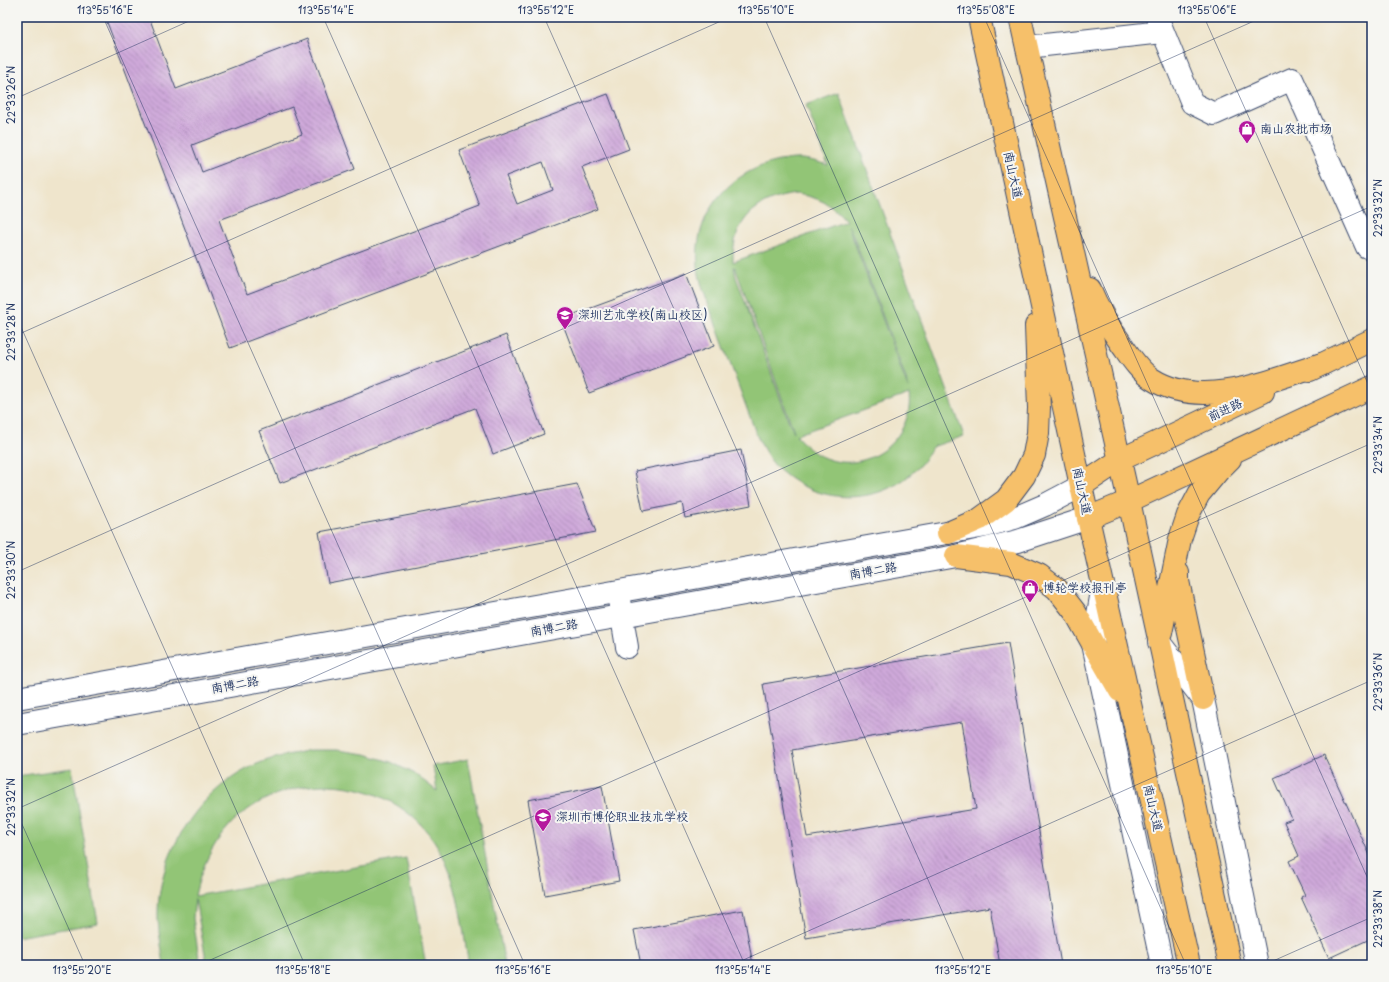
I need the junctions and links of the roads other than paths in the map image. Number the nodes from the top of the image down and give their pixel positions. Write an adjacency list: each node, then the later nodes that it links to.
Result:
1 (979, 17): 8 (main road, 南山大道)
2 (1020, 17): 5 (main road)
3 (1025, 17): 5 (main road)
4 (1160, 24): 5 (street); 6 (street)
5 (1027, 47): 7 (main road)
6 (1372, 245)
7 (1072, 247): 10 (main road); 13 (main road)
8 (1033, 265): 14 (main road, 南山大道); 17 (main road)
9 (1372, 340): 10 (main road, 前进路)
10 (1322, 364): 13 (main road, 前进路)
11 (1372, 388): 12 (main road)
12 (1241, 449): 15 (main road); 19 (main road)
13 (1120, 460): 14 (main road, 前进路); 15 (main road)
14 (1081, 486): 16 (main road, 南山大道); 17 (street, 南博二路)
15 (1129, 501): 16 (main road); 23 (main road)
16 (1088, 518): 18 (street, 南博二路); 20 (main road, 南山大道)
17 (948, 533): 21 (street, 南博二路)
18 (956, 556): 22 (street, 南博二路); 24 (main road)
19 (1177, 558): 23 (main road); 27 (main road)
20 (1103, 585): 24 (street); 28 (main road, 南山大道)
21 (618, 591): 22 (street); 26 (street, 南博二路)
22 (622, 616): 25 (street); 29 (street, 南博二路)
23 (1159, 642): 27 (street); 32 (main road)
24 (1092, 644): 28 (main road); 30 (street)
25 (627, 647)
26 (17, 698)
27 (1203, 699): 33 (street)
28 (1131, 708): 31 (main road, 南山大道)
29 (17, 724)
30 (1162, 965)
31 (1189, 965)
32 (1230, 965)
33 (1257, 965)

